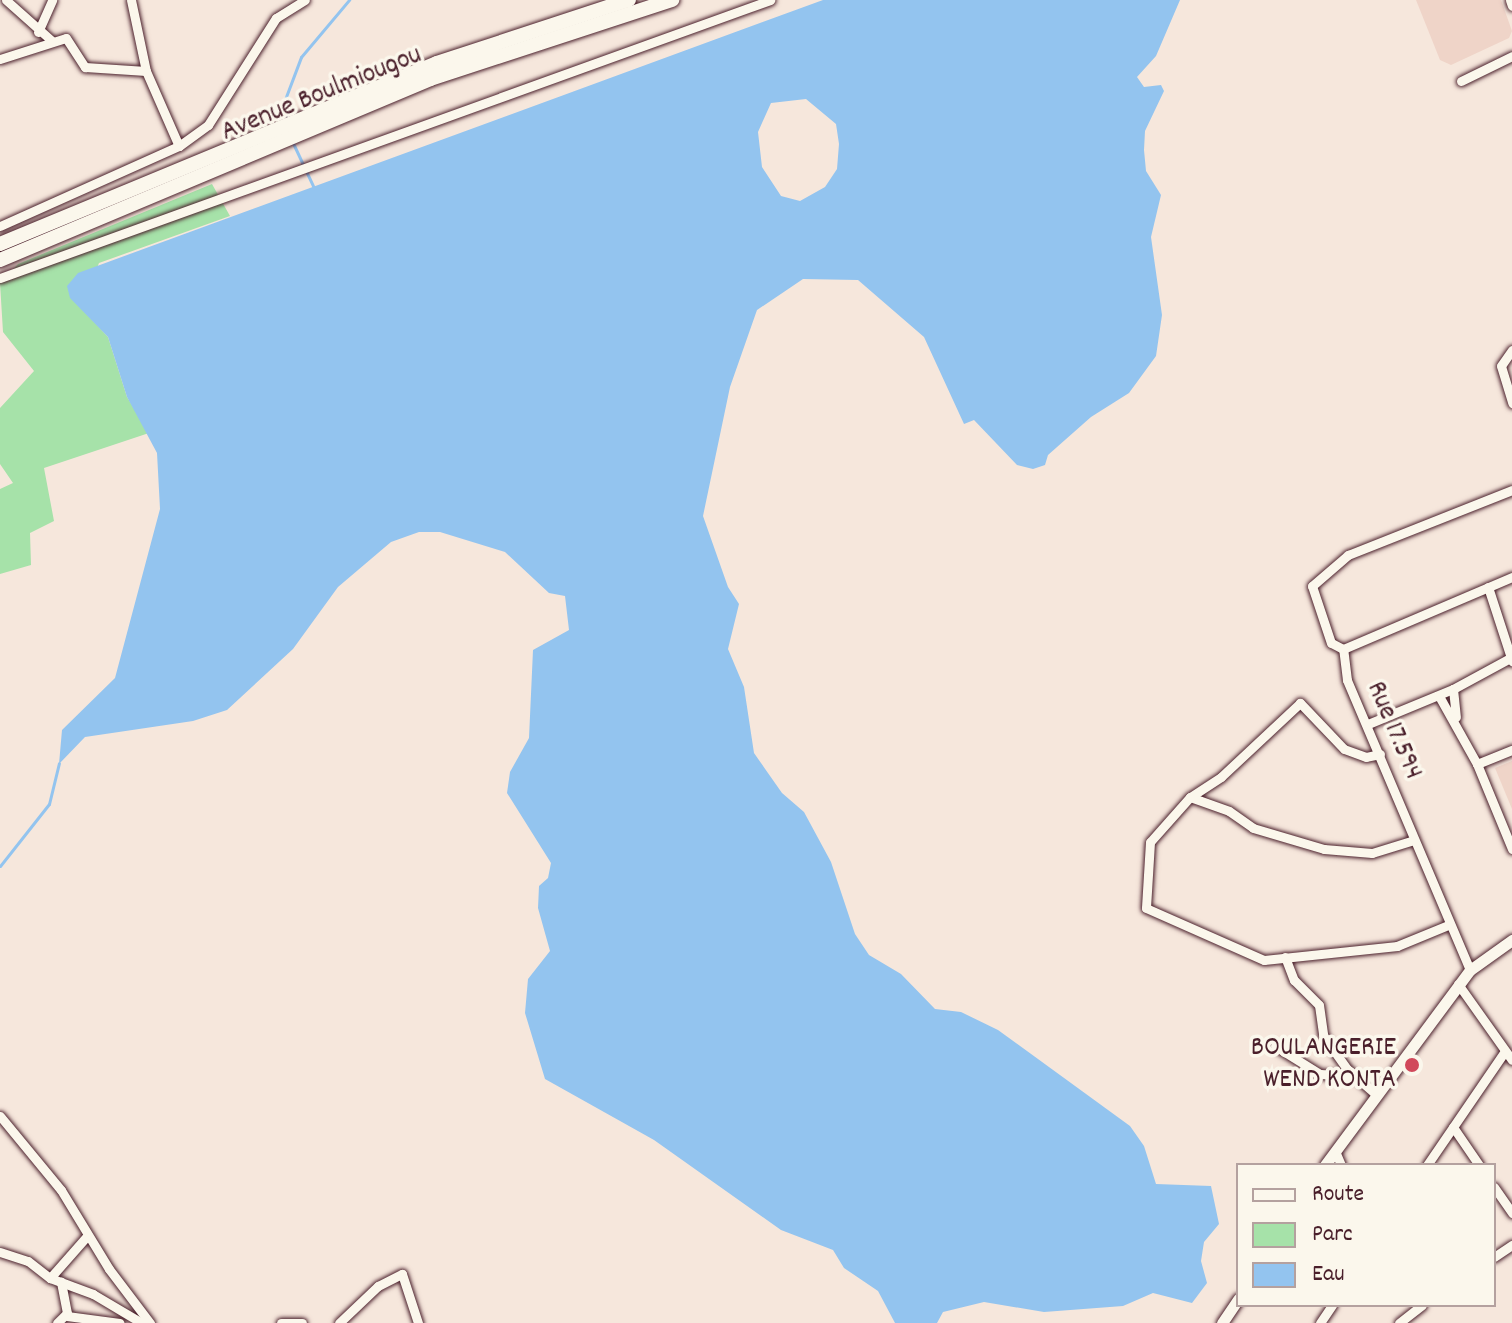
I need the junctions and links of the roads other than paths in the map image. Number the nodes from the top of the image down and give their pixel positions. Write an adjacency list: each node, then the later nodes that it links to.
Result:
1 (6, 0): 10 (street)
2 (52, 0): 10 (street)
3 (131, 0): 14 (street)
4 (305, 0): 18 (street)
5 (629, 0): 16 (highway, Avenue Boulmiougou)
6 (672, 0): 16 (highway, Avenue Boulmiougou)
7 (770, 0): 22 (street)
8 (1510, 0): 9 (street)
9 (1512, 6)
10 (38, 32): 11 (street)
11 (52, 41): 13 (street); 14 (street)
12 (1512, 56): 15 (street)
13 (0, 59)
14 (146, 71): 18 (street)
15 (1461, 81)
16 (316, 118): 17 (highway, Avenue Boulmiougou)
17 (250, 145): 20 (highway, Avenue Boulmiougou); 21 (highway, Avenue Boulmiougou)
18 (179, 146): 19 (street)
19 (0, 226)
20 (0, 244)
21 (0, 260)
22 (0, 278)
23 (1509, 351): 24 (street)
24 (1512, 403)
25 (1512, 490): 28 (street, Rue 17.594)
26 (1512, 577): 27 (street)
27 (1488, 587): 28 (street); 29 (street)
28 (1343, 649): 33 (street, Rue 17.594)
29 (1511, 660): 30 (street)
30 (1453, 689): 31 (street); 32 (street)
31 (1439, 696): 32 (street); 33 (street)
32 (1456, 721): 36 (street)
33 (1368, 724): 35 (street, Rue 17.594)
34 (1512, 750): 36 (street)
35 (1380, 754): 37 (street); 38 (street, Rue 17.594)
36 (1477, 764): 39 (street)
37 (1190, 797): 38 (street); 42 (street)
38 (1414, 840): 40 (street, Rue 17.594)
39 (1512, 849)
40 (1448, 925): 42 (street); 43 (street, Rue 17.594)
41 (1512, 940): 43 (street)
42 (1285, 957): 48 (street)
43 (1470, 970): 44 (street)
44 (1458, 984): 46 (street); 49 (street)
45 (1275, 1046): 48 (street)
46 (1505, 1051): 47 (street); 51 (street)
47 (1512, 1060)
48 (1354, 1076): 49 (street)
49 (1377, 1095): 52 (street)
50 (0, 1116): 59 (street)
51 (1453, 1127): 55 (street); 56 (street)
52 (1335, 1151): 53 (street); 54 (street)
53 (1326, 1163)
54 (1340, 1163)
55 (1428, 1163)
56 (1478, 1163)
57 (1496, 1190): 58 (street)
58 (1512, 1213)
59 (87, 1236): 63 (street); 71 (street)
60 (0, 1252): 61 (street)
61 (11, 1256): 62 (street); 63 (street)
62 (0, 1260)
63 (50, 1278): 64 (street)
64 (61, 1282): 67 (street); 70 (street)
65 (1236, 1302): 76 (street)
66 (1419, 1307): 77 (street)
67 (67, 1316): 68 (street); 69 (street)
68 (57, 1323)
69 (120, 1323)
70 (142, 1323)
71 (150, 1323)
72 (281, 1323): 73 (street)
73 (302, 1323)
74 (339, 1323): 75 (street)
75 (418, 1323)
76 (1222, 1323)
77 (1399, 1323)

